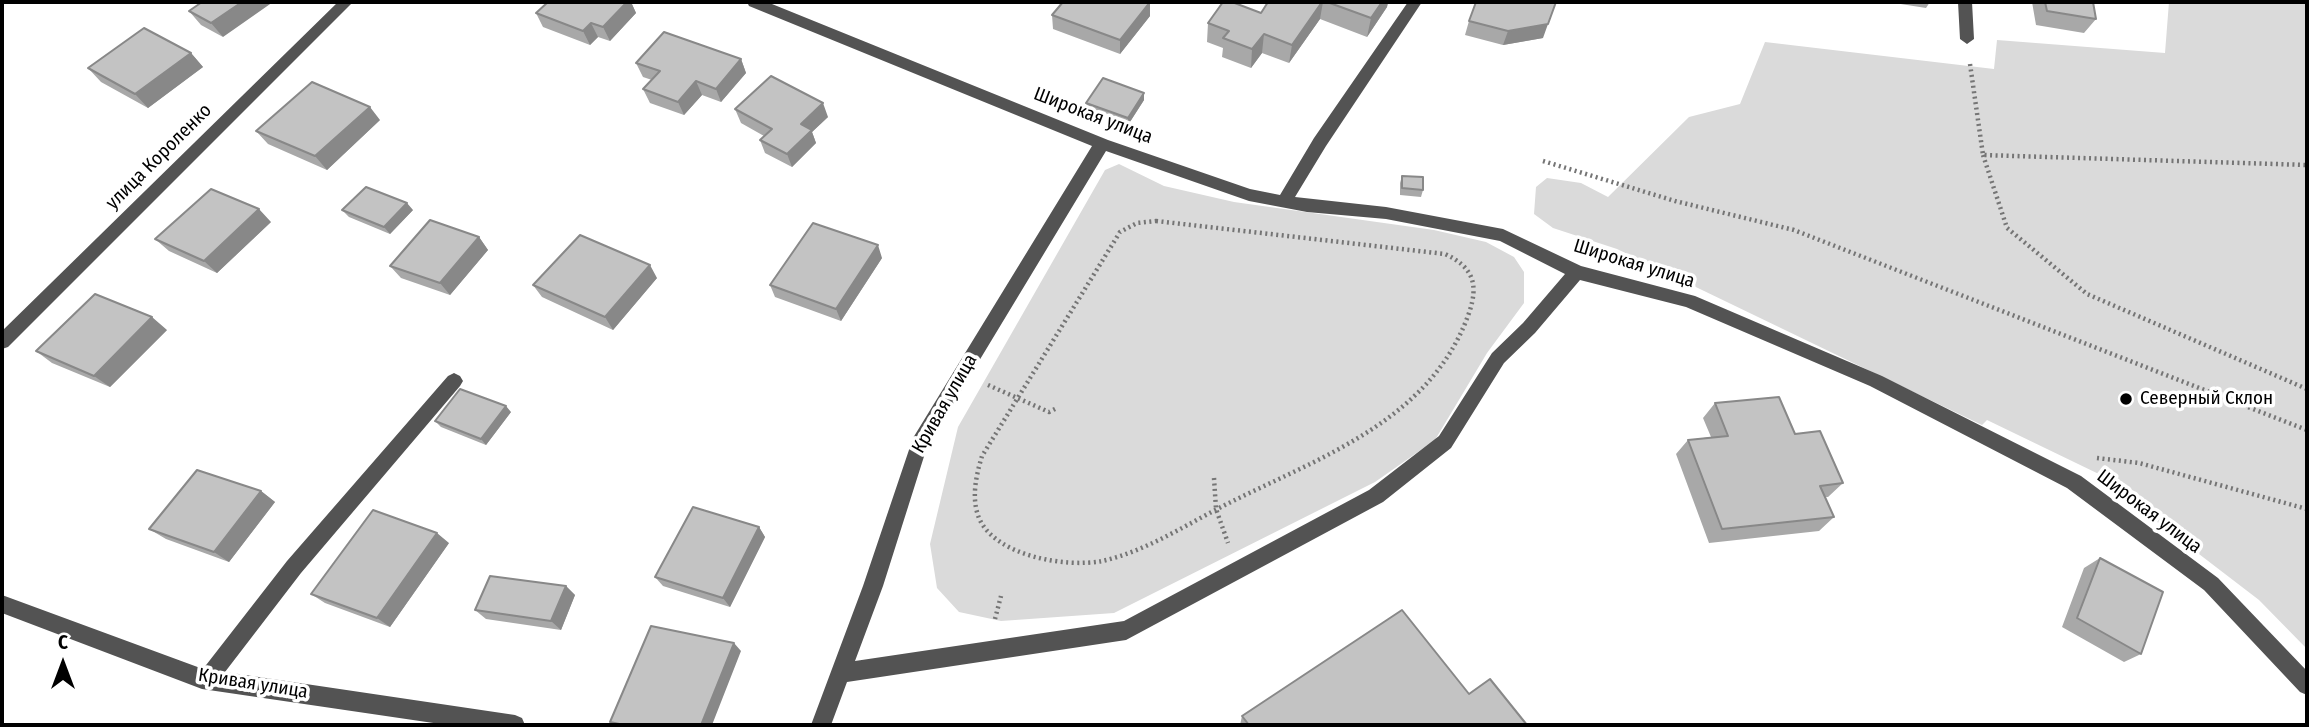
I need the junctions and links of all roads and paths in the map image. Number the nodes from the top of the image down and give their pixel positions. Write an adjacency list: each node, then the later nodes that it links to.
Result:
1 (346, 2): 12 (street, улица Короленко)
2 (754, 2): 6 (street, Широкая улица)
3 (1415, 2): 10 (street)
4 (1965, 2): 5 (street)
5 (1967, 39): 7 (path)
6 (1102, 144): 10 (street, Широкая улица); 13 (street, Кривая улица)
7 (1983, 155): 9 (path); 15 (path)
8 (1543, 161): 18 (path)
9 (2307, 165)
10 (1284, 202): 11 (street, Широкая улица)
11 (1577, 272): 23 (street); 29 (street, Широкая улица)
12 (2, 342)
13 (962, 373): 16 (path); 27 (street, Кривая улица)
14 (454, 381): 28 (street)
15 (2307, 389)
16 (1017, 398): 17 (path); 21 (path); 21 (path)
17 (1057, 408)
18 (2307, 430)
19 (2087, 457): 22 (path)
20 (1214, 478): 21 (path)
21 (1216, 509): 23 (path)
22 (2307, 509)
23 (1237, 570): 27 (street)
24 (1001, 596): 26 (path)
25 (2, 604): 28 (street, Кривая улица)
26 (995, 620)
27 (839, 673): 31 (street, Кривая улица)
28 (208, 679): 30 (street, Кривая улица)
29 (2307, 685)
30 (515, 725)
31 (821, 725)

